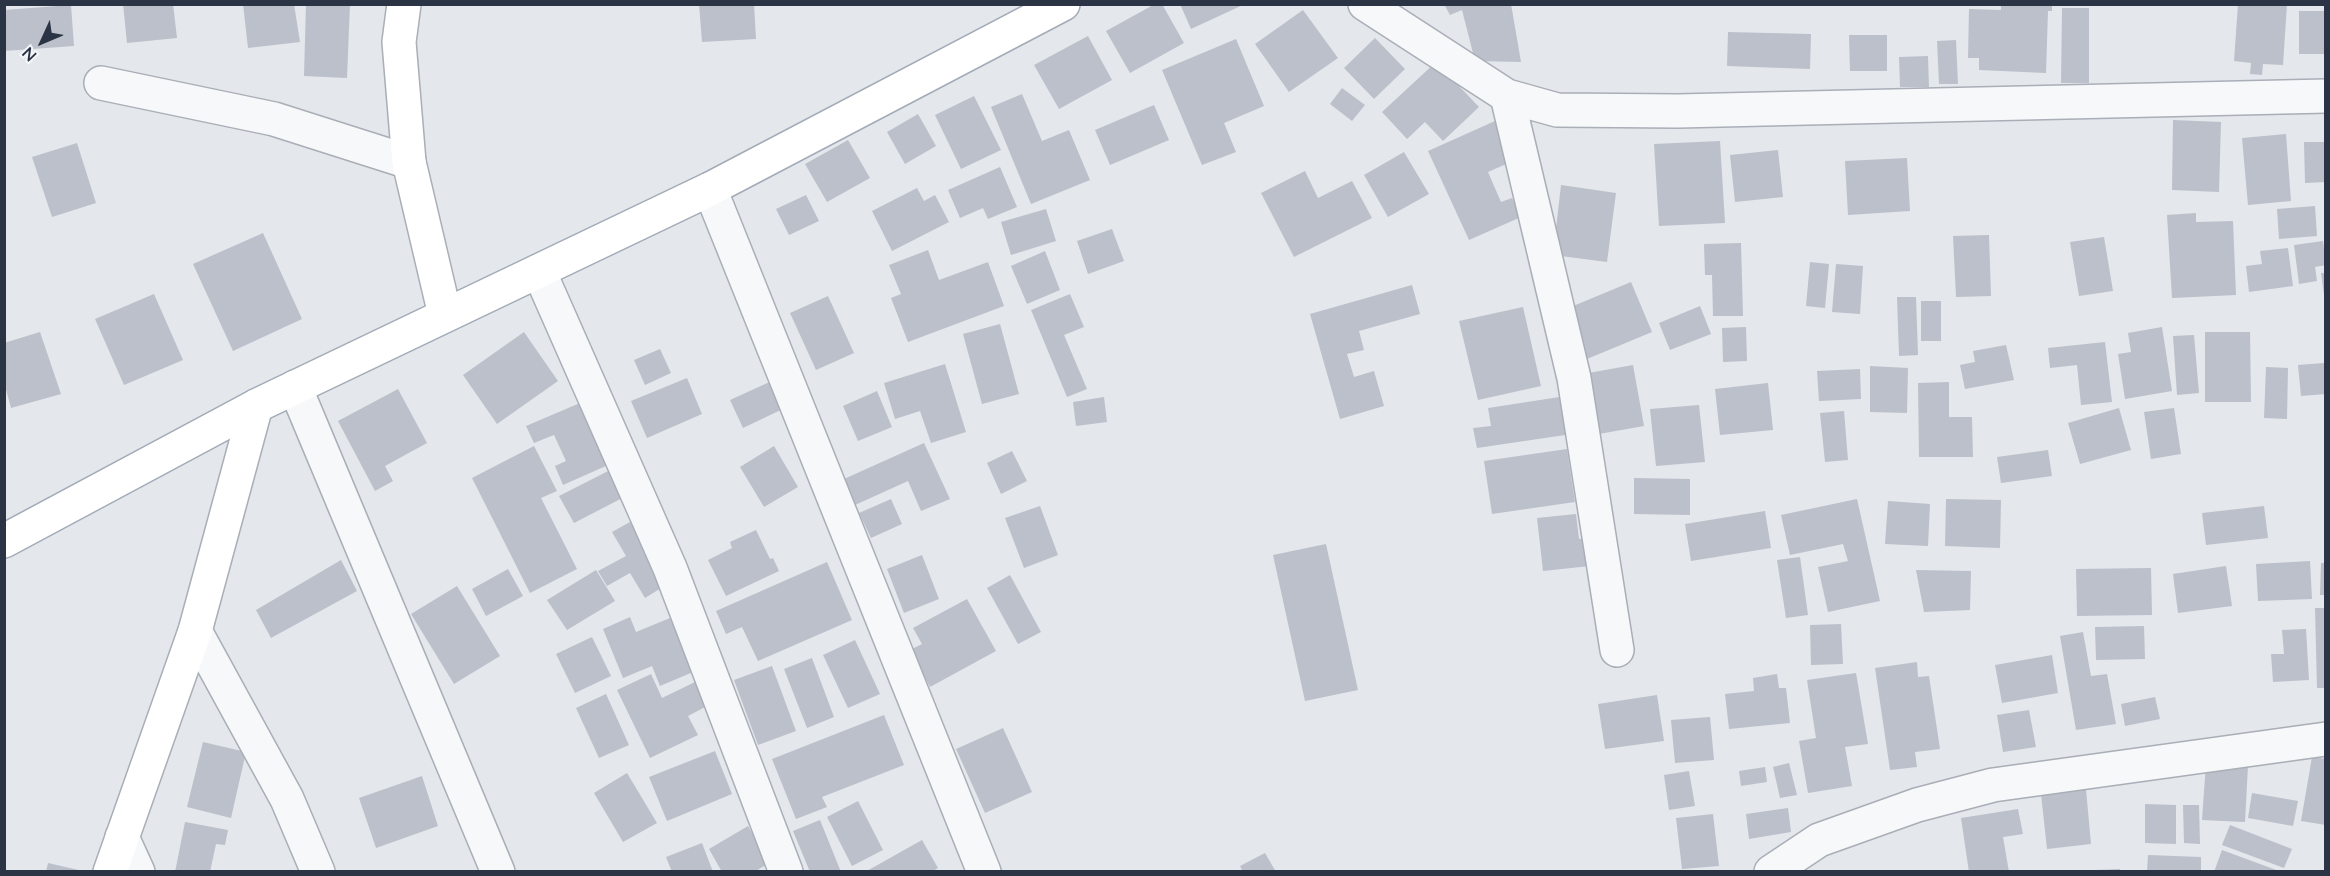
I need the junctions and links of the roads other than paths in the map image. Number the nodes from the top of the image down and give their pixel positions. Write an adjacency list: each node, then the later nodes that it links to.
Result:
1 (404, 4): 7 (main road)
2 (1063, 4): 8 (main road)
3 (1365, 4): 5 (street)
4 (101, 83): 7 (street)
5 (1507, 96): 6 (street); 15 (street)
6 (2325, 96)
7 (409, 162): 10 (main road)
8 (710, 189): 9 (main road); 23 (street)
9 (539, 271): 10 (main road); 22 (street)
10 (445, 315): 11 (main road)
11 (295, 387): 12 (main road); 21 (street)
12 (256, 406): 13 (main road); 14 (main road)
13 (4, 540)
14 (195, 631): 17 (main road); 20 (street)
15 (1617, 650)
16 (2325, 739): 24 (street)
17 (122, 837): 18 (main road); 19 (street)
18 (110, 872)
19 (138, 872)
20 (318, 872)
21 (498, 872)
22 (786, 872)
23 (984, 872)
24 (1771, 872)

